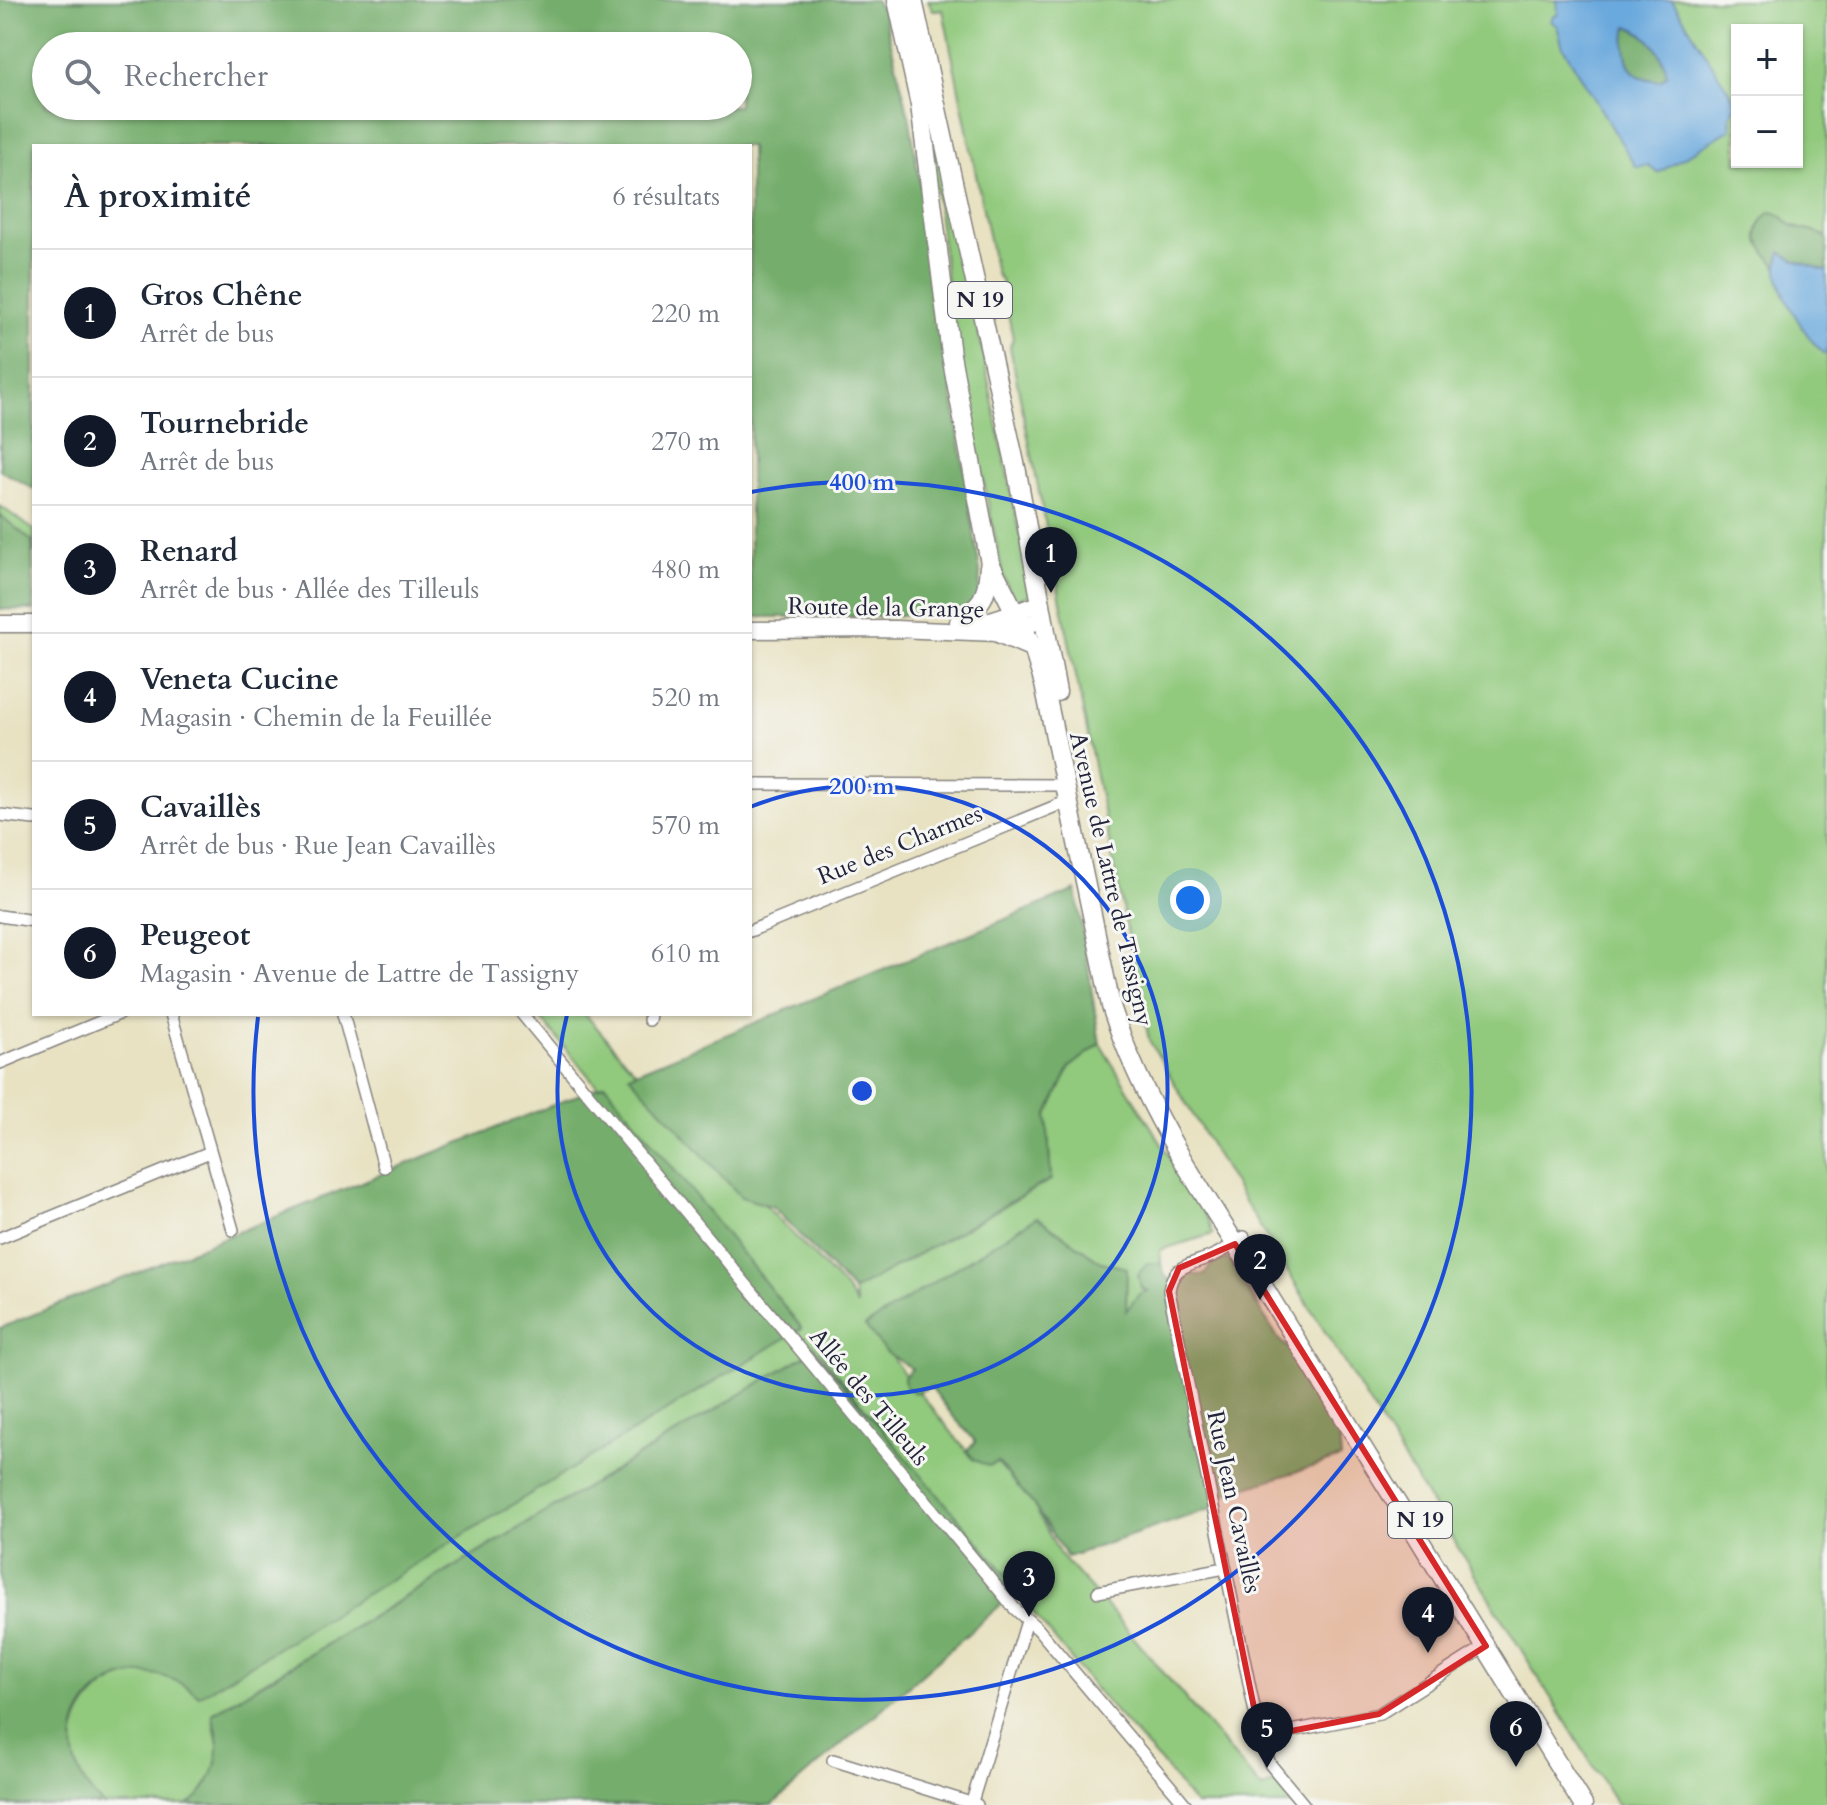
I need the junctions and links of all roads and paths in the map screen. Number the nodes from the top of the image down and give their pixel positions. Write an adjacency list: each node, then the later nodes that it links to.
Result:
1 (897, 0): 3 (main road, Avenue de Lattre de Tassigny / N 19)
2 (913, 0): 4 (main road, N 19)
3 (990, 563): 7 (main road, Avenue de Lattre de Tassigny / N 19); 11 (main road)
4 (1042, 612): 7 (main road); 31 (main road, N 19)
5 (0, 617): 6 (main road)
6 (32, 617)
7 (1017, 620): 11 (main road, Route de la Grange); 13 (main road, Route de la Grange); 14 (main road, Avenue de Lattre de Tassigny / N 19)
8 (752, 621): 11 (main road, Route de la Grange)
9 (0, 624): 10 (main road)
10 (32, 624)
11 (960, 628): 12 (main road, Route de la Grange); 13 (main road, Route de la Grange)
12 (752, 630)
13 (998, 633): 14 (main road)
14 (1033, 648): 16 (main road, Avenue de Lattre de Tassigny / N 19)
15 (752, 784): 16 (street)
16 (1066, 793): 21 (street, Rue des Charmes); 31 (main road, Avenue de Lattre de Tassigny / N 19)
17 (0, 815): 18 (street)
18 (32, 819)
19 (0, 916): 20 (street)
20 (32, 921)
21 (752, 930)
22 (114, 1016): 26 (street)
23 (172, 1016): 27 (street)
24 (344, 1016): 28 (street)
25 (524, 1016): 34 (street, Allée des Tilleuls)
26 (0, 1063)
27 (210, 1152): 29 (street); 30 (street)
28 (384, 1167)
29 (233, 1230)
30 (0, 1238)
31 (1239, 1240): 32 (street, Rue Jean Cavaillès); 35 (main road, Avenue de Lattre de Tassigny / N 19); 42 (main road, N 19)
32 (1225, 1568): 33 (street); 36 (street, Rue Jean Cavaillès)
33 (1098, 1592)
34 (1027, 1621): 38 (street); 39 (street, Allée des Tilleuls)
35 (1486, 1646): 36 (street); 41 (main road, Avenue de Lattre de Tassigny / N 19)
36 (1260, 1737): 40 (street, Rue Jean Cavaillès)
37 (833, 1760): 38 (street)
38 (974, 1804)
39 (1186, 1805)
40 (1304, 1805)
41 (1583, 1805)
42 (1595, 1805)

